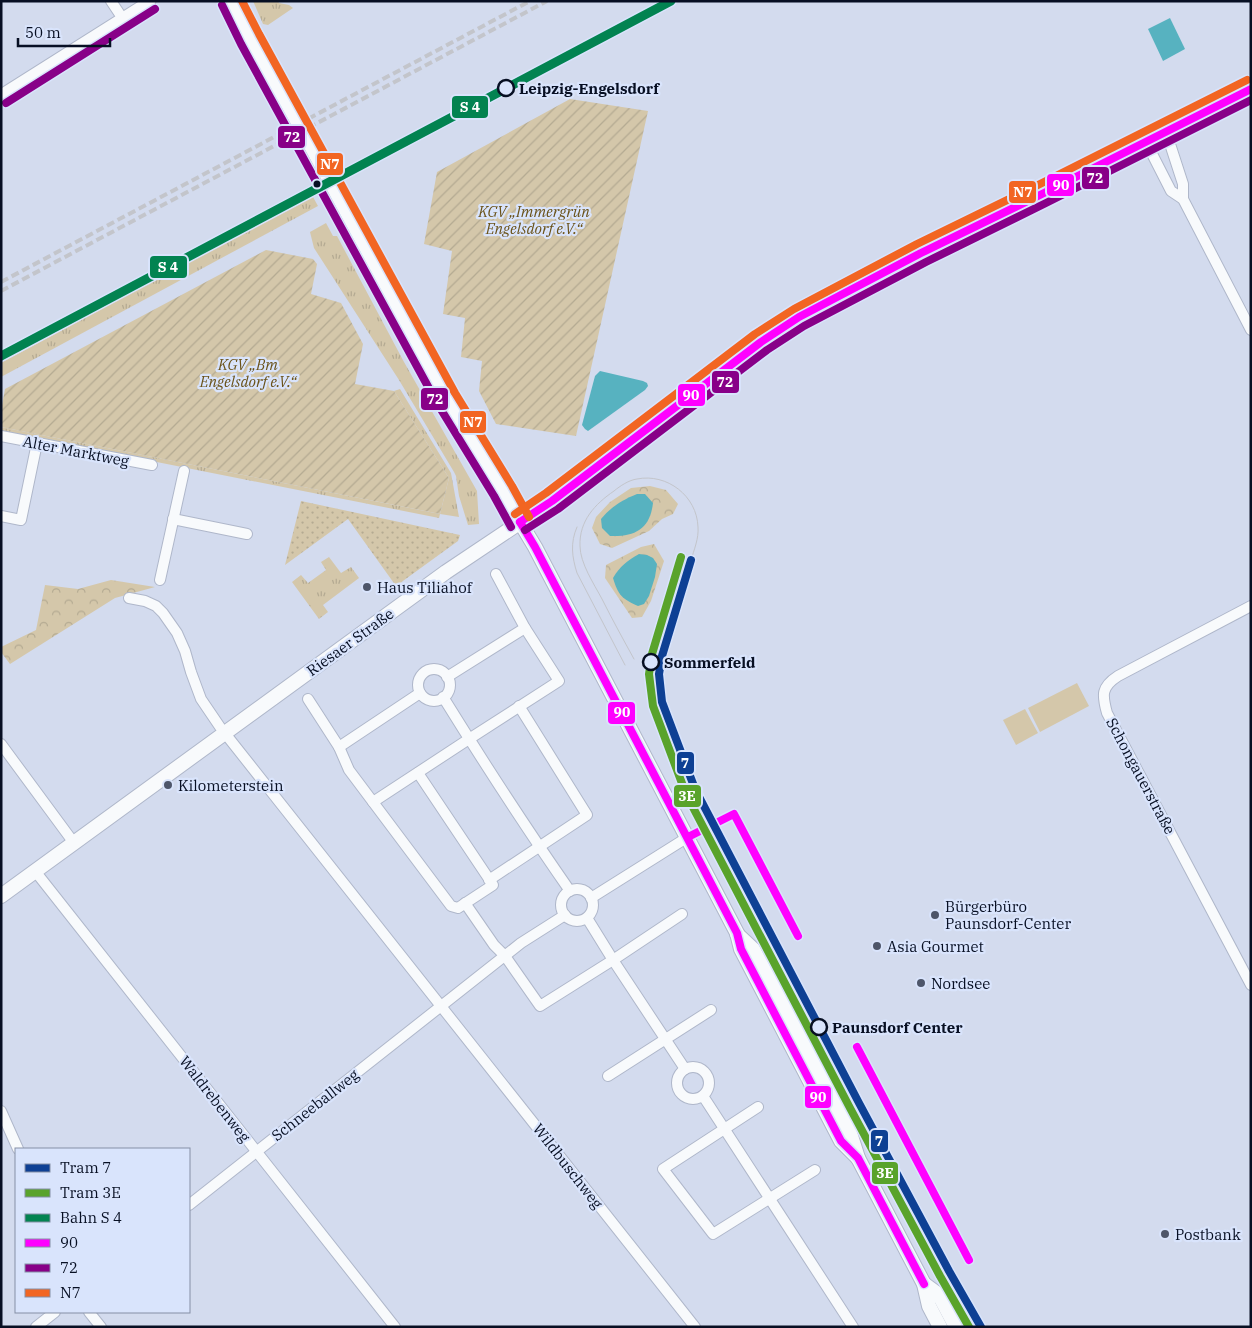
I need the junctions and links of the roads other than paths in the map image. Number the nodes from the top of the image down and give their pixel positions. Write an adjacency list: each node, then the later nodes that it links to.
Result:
1 (111, 1): 4 (street)
2 (150, 1): 4 (street)
3 (232, 1): 17 (street, bridge)
4 (123, 19): 6 (street)
5 (1251, 89): 7 (main road, Riesaer Straße)
6 (1, 95)
7 (1164, 133): 8 (main road, Riesaer Straße); 9 (street)
8 (1146, 142): 9 (street); 17 (main road, Riesaer Straße)
9 (1183, 199): 10 (street)
10 (1251, 330)
11 (1, 436): 12 (street, Alter Marktweg)
12 (36, 443): 13 (street, Alter Marktweg); 15 (street)
13 (152, 465)
14 (184, 471): 16 (street)
15 (1, 516)
16 (173, 519): 18 (street); 20 (street)
17 (520, 522): 29 (main road, Riesaer Straße); 35 (main road)
18 (247, 534)
19 (496, 574): 23 (street)
20 (160, 580)
21 (129, 598): 29 (street, Wildbuschweg)
22 (1251, 606): 49 (street, Schongauerstraße)
23 (524, 628): 24 (street); 28 (street)
24 (447, 677): 25 (street); 26 (street)
25 (420, 693): 26 (street); 32 (street)
26 (443, 698): 30 (street)
27 (308, 699): 32 (street)
28 (519, 706): 30 (street); 37 (street)
29 (226, 733): 36 (main road, Riesaer Straße); 50 (street, Wildbuschweg)
30 (468, 739): 33 (street); 37 (street)
31 (1, 744): 36 (street)
32 (339, 747): 34 (street)
33 (418, 773): 34 (street); 39 (street)
34 (373, 802): 43 (street)
35 (688, 837): 42 (street); 64 (main road)
36 (74, 843): 38 (main road, Riesaer Straße)
37 (539, 847): 39 (street); 40 (street)
38 (35, 871): 41 (main road, Riesaer Straße); 60 (street, Waldrebenweg)
39 (489, 880): 43 (street)
40 (570, 892): 42 (street); 45 (street)
41 (1, 896)
42 (591, 898): 46 (street)
43 (465, 903): 47 (street)
44 (682, 914): 48 (street)
45 (565, 916): 46 (street); 47 (street)
46 (587, 918): 48 (street)
47 (505, 956): 48 (street); 50 (street)
48 (613, 960): 52 (street)
49 (1251, 985)
50 (441, 1005): 60 (street, Schneeballweg); 70 (street, Wildbuschweg)
51 (711, 1010): 52 (street)
52 (666, 1040): 53 (street); 54 (street)
53 (685, 1069): 55 (street); 55 (street)
54 (608, 1076)
55 (703, 1096): 58 (street)
56 (758, 1107): 58 (street)
57 (1, 1111): 59 (street)
58 (724, 1129): 62 (street); 62 (street)
59 (18, 1148)
60 (256, 1152): 63 (street, Schneeballweg); 69 (street, Waldrebenweg)
61 (815, 1170): 62 (street)
62 (769, 1198): 71 (street)
63 (190, 1204)
64 (924, 1284): 72 (main road); 73 (main road)
65 (54, 1313): 67 (street)
66 (90, 1313): 68 (street)
67 (36, 1327)
68 (101, 1327)
69 (395, 1327)
70 (695, 1327)
71 (853, 1327)
72 (940, 1327)
73 (956, 1327)

